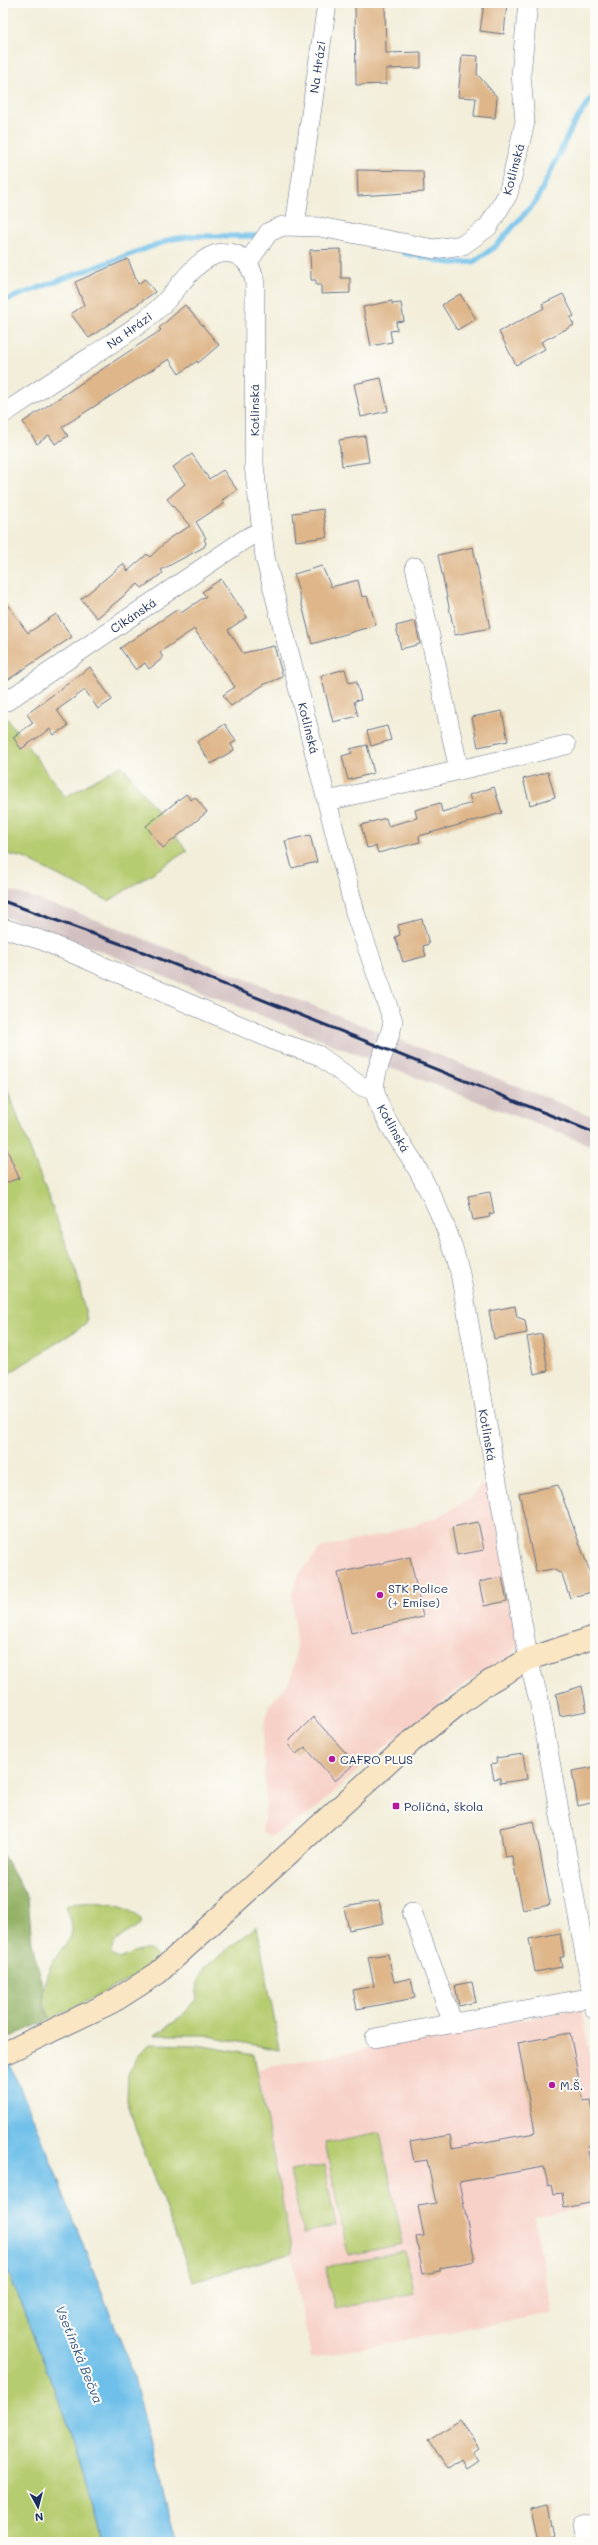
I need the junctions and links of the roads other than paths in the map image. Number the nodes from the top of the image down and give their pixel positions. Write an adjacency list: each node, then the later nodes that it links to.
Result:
1 (327, 3): 3 (street, Na Hrázi)
2 (528, 3): 3 (street, Kotlinská)
3 (295, 225): 4 (street, Kotlinská)
4 (248, 262): 5 (street, Na Hrázi); 6 (street, Kotlinská)
5 (3, 414)
6 (261, 531): 8 (street, Cikánská); 11 (street, Kotlinská)
7 (415, 567): 10 (street)
8 (8, 701)
9 (566, 745): 10 (street)
10 (459, 770): 11 (street)
11 (328, 801): 13 (street, Kotlinská)
12 (3, 928): 13 (street)
13 (376, 1091): 15 (street, Kotlinská)
14 (595, 1637): 15 (main road)
15 (529, 1659): 17 (street, Kotlinská); 20 (main road)
16 (412, 1912): 18 (street)
17 (594, 2003): 18 (street)
18 (453, 2023): 19 (street)
19 (375, 2038)
20 (3, 2054)
21 (595, 2523): 22 (street)
22 (585, 2542)

